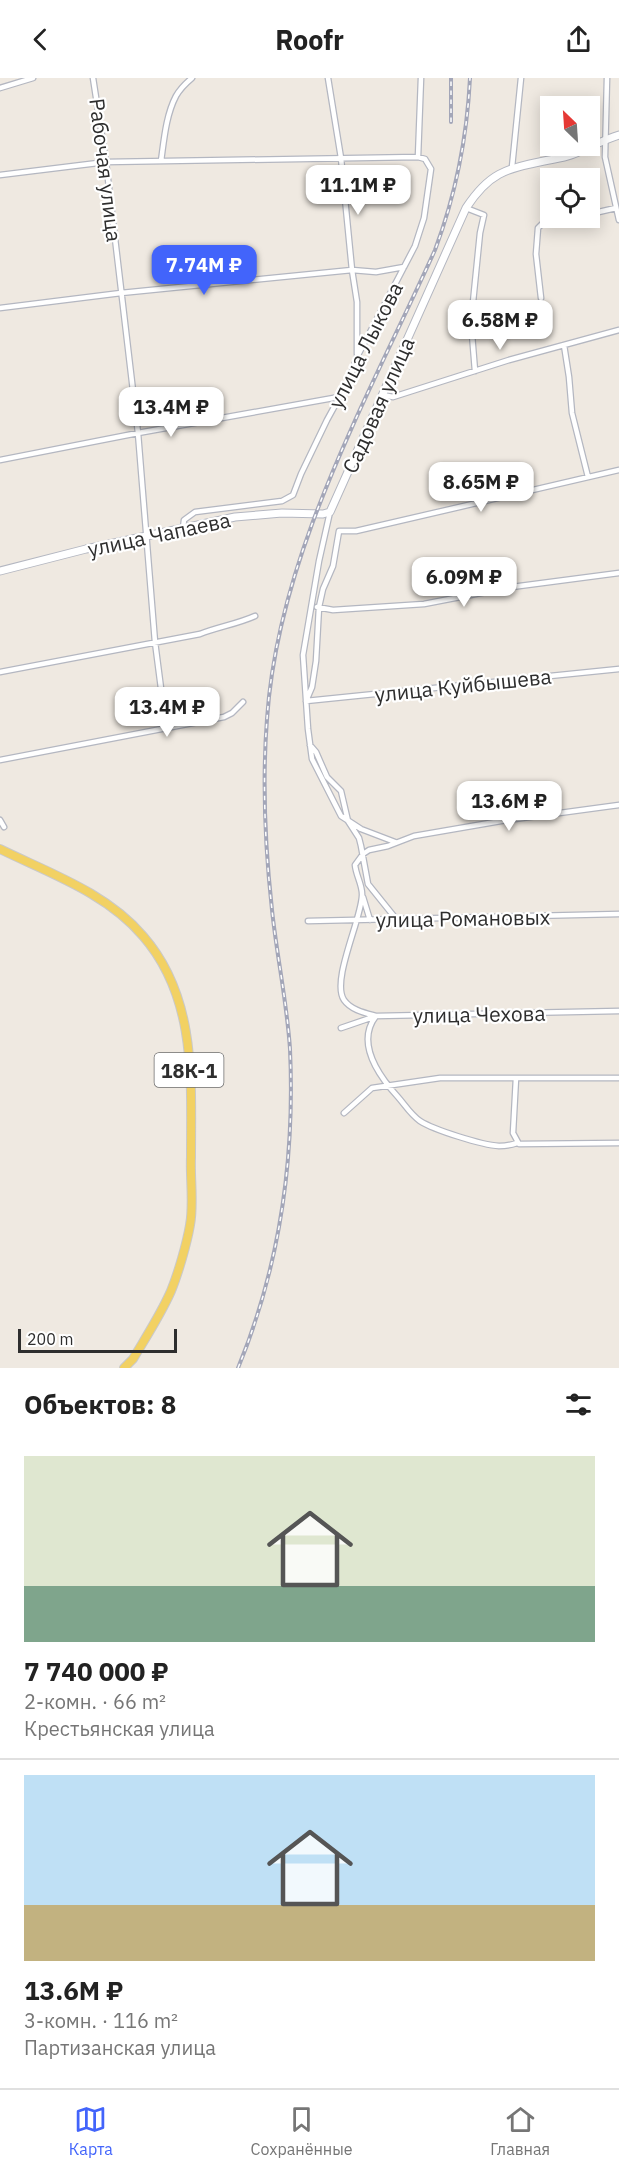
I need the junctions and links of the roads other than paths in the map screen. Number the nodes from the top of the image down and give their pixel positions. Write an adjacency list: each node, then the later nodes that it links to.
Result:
1 (33, 78): 8 (street)
2 (93, 78): 14 (street, Рабочая улица)
3 (192, 78): 13 (street)
4 (328, 78): 12 (street)
5 (421, 78): 11 (street, улица Лыкова)
6 (521, 78): 15 (street)
7 (607, 78): 10 (street)
8 (0, 88)
9 (619, 135): 10 (street, Садовая улица)
10 (605, 139): 15 (street, Садовая улица); 18 (street)
11 (418, 157): 12 (street); 22 (street, улица Лыкова)
12 (341, 158): 13 (street); 23 (street)
13 (161, 161): 14 (street)
14 (106, 162): 16 (street); 24 (street, Рабочая улица)
15 (512, 167): 17 (street, Садовая улица)
16 (0, 175)
17 (466, 208): 30 (street); 31 (street, Садовая улица)
18 (616, 208): 19 (street); 20 (street)
19 (600, 212)
20 (619, 220)
21 (540, 226): 25 (street)
22 (404, 267): 23 (street); 29 (street, улица Лыкова)
23 (352, 270): 24 (street); 29 (street)
24 (121, 293): 26 (street); 33 (street, Рабочая улица)
25 (541, 298)
26 (0, 308)
27 (619, 330): 28 (street)
28 (564, 345): 30 (street); 36 (street)
29 (357, 357): 32 (street, улица Лыкова)
30 (475, 371): 31 (street)
31 (383, 395): 37 (street, Садовая улица)
32 (339, 397): 33 (street); 38 (street, улица Лыкова)
33 (138, 432): 34 (street); 39 (street, Рабочая улица)
34 (0, 460)
35 (619, 470): 36 (street)
36 (588, 477): 43 (street)
37 (330, 512): 38 (street, улица Чапаева); 42 (street, Садовая улица)
38 (183, 528): 39 (street, улица Чапаева)
39 (147, 536): 40 (street, улица Чапаева); 45 (street, Рабочая улица)
40 (0, 571)
41 (619, 573): 43 (street)
42 (311, 606): 43 (street); 48 (street, Садовая улица)
43 (319, 607): 48 (street)
44 (255, 616): 45 (street)
45 (155, 642): 47 (street); 50 (street, Рабочая улица)
46 (619, 669): 48 (street, улица Куйбышева)
47 (0, 672)
48 (306, 701): 51 (street, Садовая улица)
49 (243, 702): 50 (street)
50 (166, 727): 52 (street)
51 (309, 742): 55 (street); 55 (street)
52 (0, 760)
53 (619, 805): 57 (street)
54 (0, 820): 56 (street)
55 (348, 821): 57 (street); 59 (street)
56 (4, 827)
57 (395, 842): 59 (street)
58 (0, 849): 75 (main road, 18К-1)
59 (363, 854): 60 (street); 63 (street)
60 (363, 894): 62 (street); 65 (street)
61 (619, 914): 63 (street, улица Романовых)
62 (370, 920): 63 (street, улица Романовых); 65 (street, улица Романовых)
63 (397, 920)
64 (308, 921): 65 (street, улица Романовых)
65 (358, 921): 67 (street)
66 (619, 1011): 67 (street, улица Чехова)
67 (376, 1016): 68 (street, улица Чехова); 71 (street)
68 (341, 1028)
69 (516, 1078): 70 (street); 71 (street); 73 (street)
70 (619, 1078)
71 (387, 1085): 72 (street); 73 (street)
72 (344, 1113)
73 (518, 1143): 74 (street)
74 (619, 1143)
75 (124, 1368)

